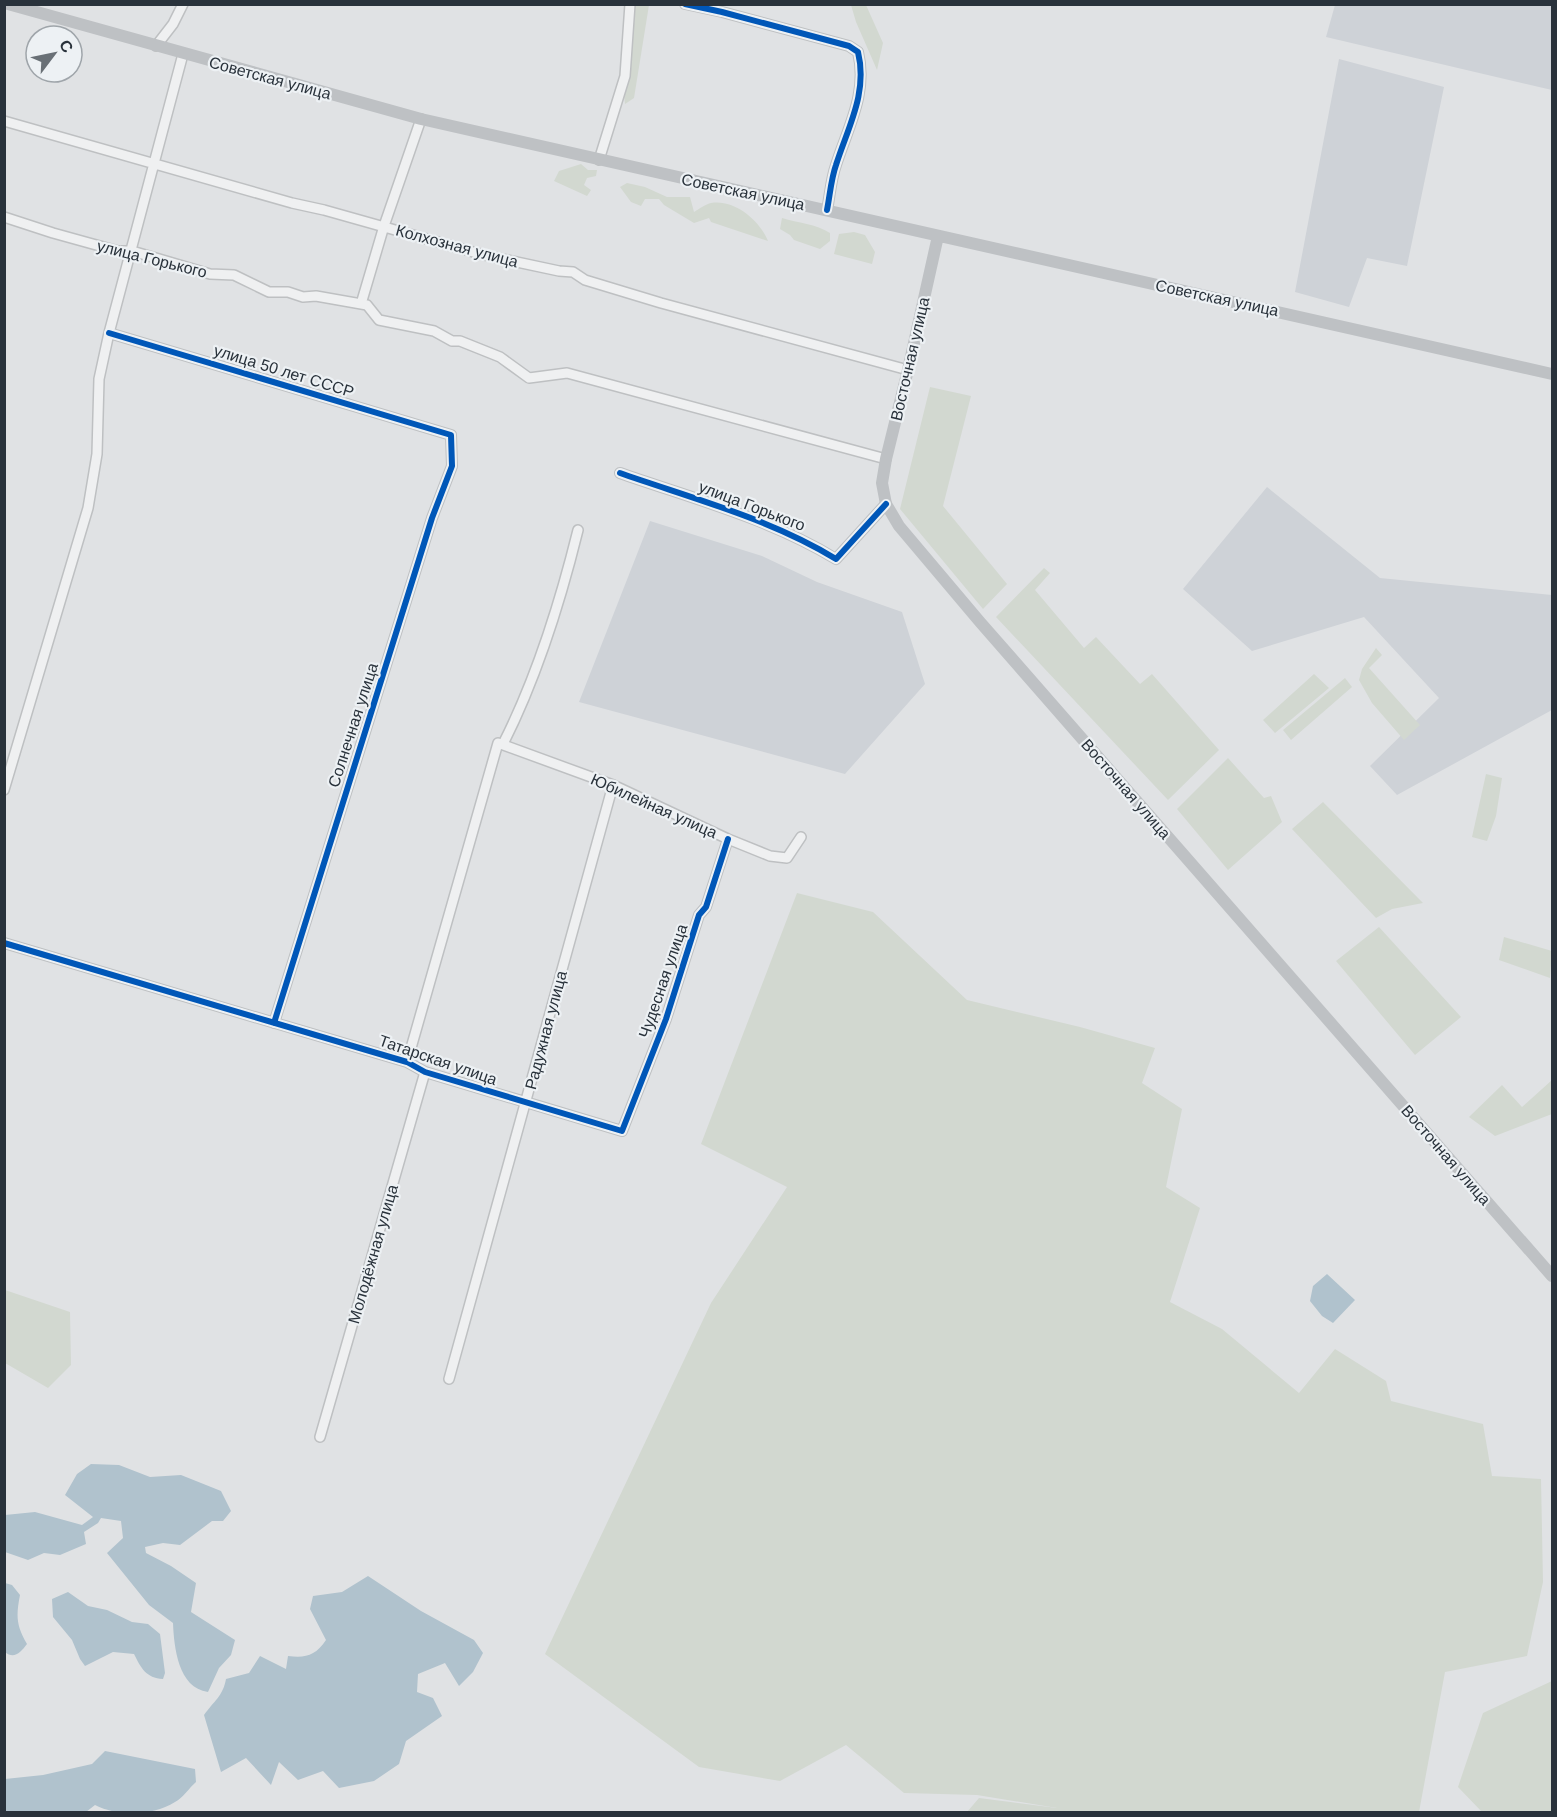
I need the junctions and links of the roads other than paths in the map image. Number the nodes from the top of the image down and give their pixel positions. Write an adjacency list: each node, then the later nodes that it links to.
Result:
1 (8, 4): 5 (main road, Советская улица)
2 (183, 4): 5 (street)
3 (630, 4): 9 (street)
4 (684, 4): 11 (street)
5 (156, 46): 6 (main road, Советская улица)
6 (183, 54): 7 (main road, Советская улица); 10 (street)
7 (421, 119): 9 (main road, Советская улица); 13 (street)
8 (4, 121): 10 (street, Колхозная улица)
9 (599, 160): 11 (main road, Советская улица)
10 (154, 164): 13 (street, Колхозная улица); 15 (street)
11 (827, 210): 14 (main road, Советская улица)
12 (4, 217): 15 (street, улица Горького)
13 (384, 226): 16 (street); 18 (street, Колхозная улица)
14 (938, 236): 18 (main road, Восточная улица); 19 (main road, Советская улица)
15 (132, 251): 16 (street, улица Горького); 17 (street)
16 (361, 304): 21 (street, улица Горького)
17 (109, 333): 20 (street, улица 50 лет СССР); 27 (street)
18 (908, 370): 21 (main road, Восточная улица)
19 (1552, 374)
20 (451, 435): 31 (street, Солнечная улица)
21 (886, 459): 23 (main road, Восточная улица)
22 (620, 473): 23 (street, улица Горького)
23 (886, 504): 36 (main road, Восточная улица)
24 (578, 530): 25 (street)
25 (501, 743): 26 (street, Юбилейная улица); 32 (street)
26 (613, 785): 29 (street, Юбилейная улица); 34 (street, Радужная улица)
27 (4, 790)
28 (801, 837): 29 (street, Юбилейная улица)
29 (728, 839): 35 (street, Чудесная улица)
30 (4, 943): 31 (street, Татарская улица)
31 (274, 1023): 32 (street, Татарская улица)
32 (406, 1062): 33 (street, Татарская улица)
33 (425, 1072): 34 (street, Татарская улица); 38 (street, Молодёжная улица)
34 (526, 1103): 35 (street, Татарская улица); 37 (street, Радужная улица)
35 (622, 1131)
36 (1552, 1276)
37 (449, 1379)
38 (320, 1437)

